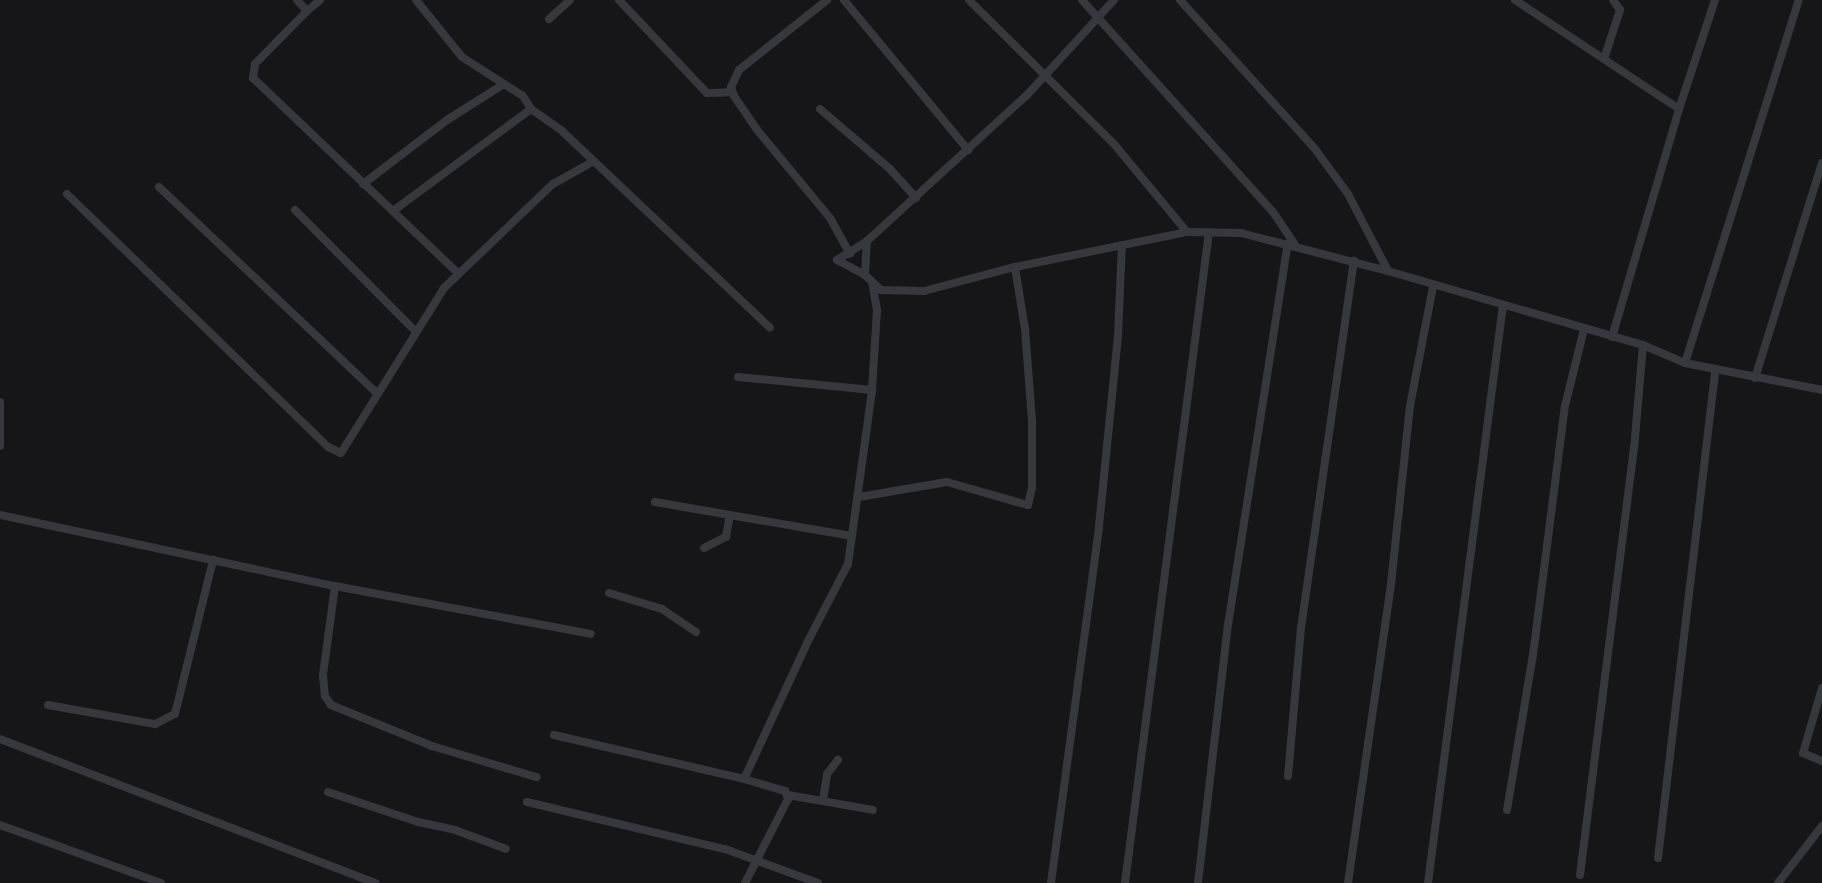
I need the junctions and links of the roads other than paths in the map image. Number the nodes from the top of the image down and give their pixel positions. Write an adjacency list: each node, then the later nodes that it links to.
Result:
1 (297, 0): 16 (street)
2 (320, 0): 16 (street)
3 (416, 0): 21 (street)
4 (570, 0): 18 (street)
5 (619, 0): 22 (street)
6 (827, 0): 22 (street)
7 (844, 0): 26 (street)
8 (969, 0): 20 (street)
9 (1082, 0): 17 (street)
10 (1114, 0): 17 (street)
11 (1180, 0): 43 (street)
12 (1515, 0): 19 (street)
13 (1613, 0): 19 (street)
14 (1715, 0): 25 (street)
15 (1799, 0): 55 (street)
16 (307, 11): 29 (street)
17 (1098, 18): 20 (street); 39 (street)
18 (549, 19)
19 (1604, 59): 25 (street)
20 (1045, 72): 26 (street); 35 (street)
21 (504, 84): 23 (street); 29 (street)
22 (732, 92): 40 (street)
23 (531, 109): 27 (street); 34 (street)
24 (820, 109): 32 (street)
25 (1679, 109): 53 (street)
26 (968, 150): 32 (street)
27 (592, 162): 44 (street); 50 (street)
28 (1822, 163): 58 (street)
29 (363, 184): 34 (street)
30 (159, 187): 61 (street)
31 (67, 194): 61 (street)
32 (916, 198): 37 (street)
33 (295, 210): 52 (street)
34 (393, 211): 44 (street)
35 (1187, 232): 36 (street); 38 (street)
36 (1209, 232): 39 (street); 101 (street)
37 (867, 241): 40 (street); 45 (street)
38 (1122, 245): 42 (street); 100 (street)
39 (1291, 245): 41 (street); 102 (street)
40 (850, 254): 45 (street)
41 (1354, 261): 43 (street); 81 (street)
42 (1015, 267): 47 (street); 64 (street)
43 (1388, 271): 46 (street)
44 (458, 273): 52 (street)
45 (868, 278): 47 (street); 49 (street)
46 (1433, 287): 48 (street); 103 (street)
47 (888, 288): 49 (street)
48 (1503, 305): 51 (street); 104 (street)
49 (877, 310): 59 (street)
50 (770, 328)
51 (1584, 329): 53 (street); 89 (street)
52 (416, 332): 61 (street)
53 (1612, 337): 54 (street)
54 (1643, 345): 55 (street); 95 (street)
55 (1685, 363): 56 (street)
56 (1715, 370): 58 (street); 93 (street)
57 (738, 377): 59 (street)
58 (1755, 378): 60 (street)
59 (872, 390): 64 (street)
60 (1822, 390)
61 (378, 394)
62 (0, 402): 63 (street)
63 (0, 446)
64 (859, 497): 68 (street)
65 (655, 502): 67 (street)
66 (0, 515): 70 (street)
67 (730, 515): 68 (street); 69 (street)
68 (852, 536): 83 (street)
69 (704, 548)
70 (213, 560): 71 (street); 76 (street)
71 (335, 586): 74 (street); 82 (street)
72 (609, 593): 73 (street)
73 (696, 632)
74 (591, 634)
75 (1822, 688): 80 (street)
76 (48, 705)
77 (554, 735): 83 (street)
78 (0, 739): 97 (street)
79 (838, 760): 86 (street)
80 (1822, 761)
81 (1288, 776)
82 (536, 777)
83 (744, 779): 85 (street)
84 (328, 792): 92 (street)
85 (788, 795): 86 (street); 94 (street)
86 (823, 800): 88 (street)
87 (527, 802): 94 (street)
88 (873, 810)
89 (1507, 810)
90 (0, 825): 96 (street)
91 (1822, 826): 105 (street)
92 (506, 849)
93 (1658, 858)
94 (759, 860): 98 (street); 99 (street)
95 (1580, 875)
96 (161, 883)
97 (375, 883)
98 (745, 883)
99 (818, 883)
100 (1051, 883)
101 (1125, 883)
102 (1198, 883)
103 (1348, 883)
104 (1428, 883)
105 (1778, 883)

